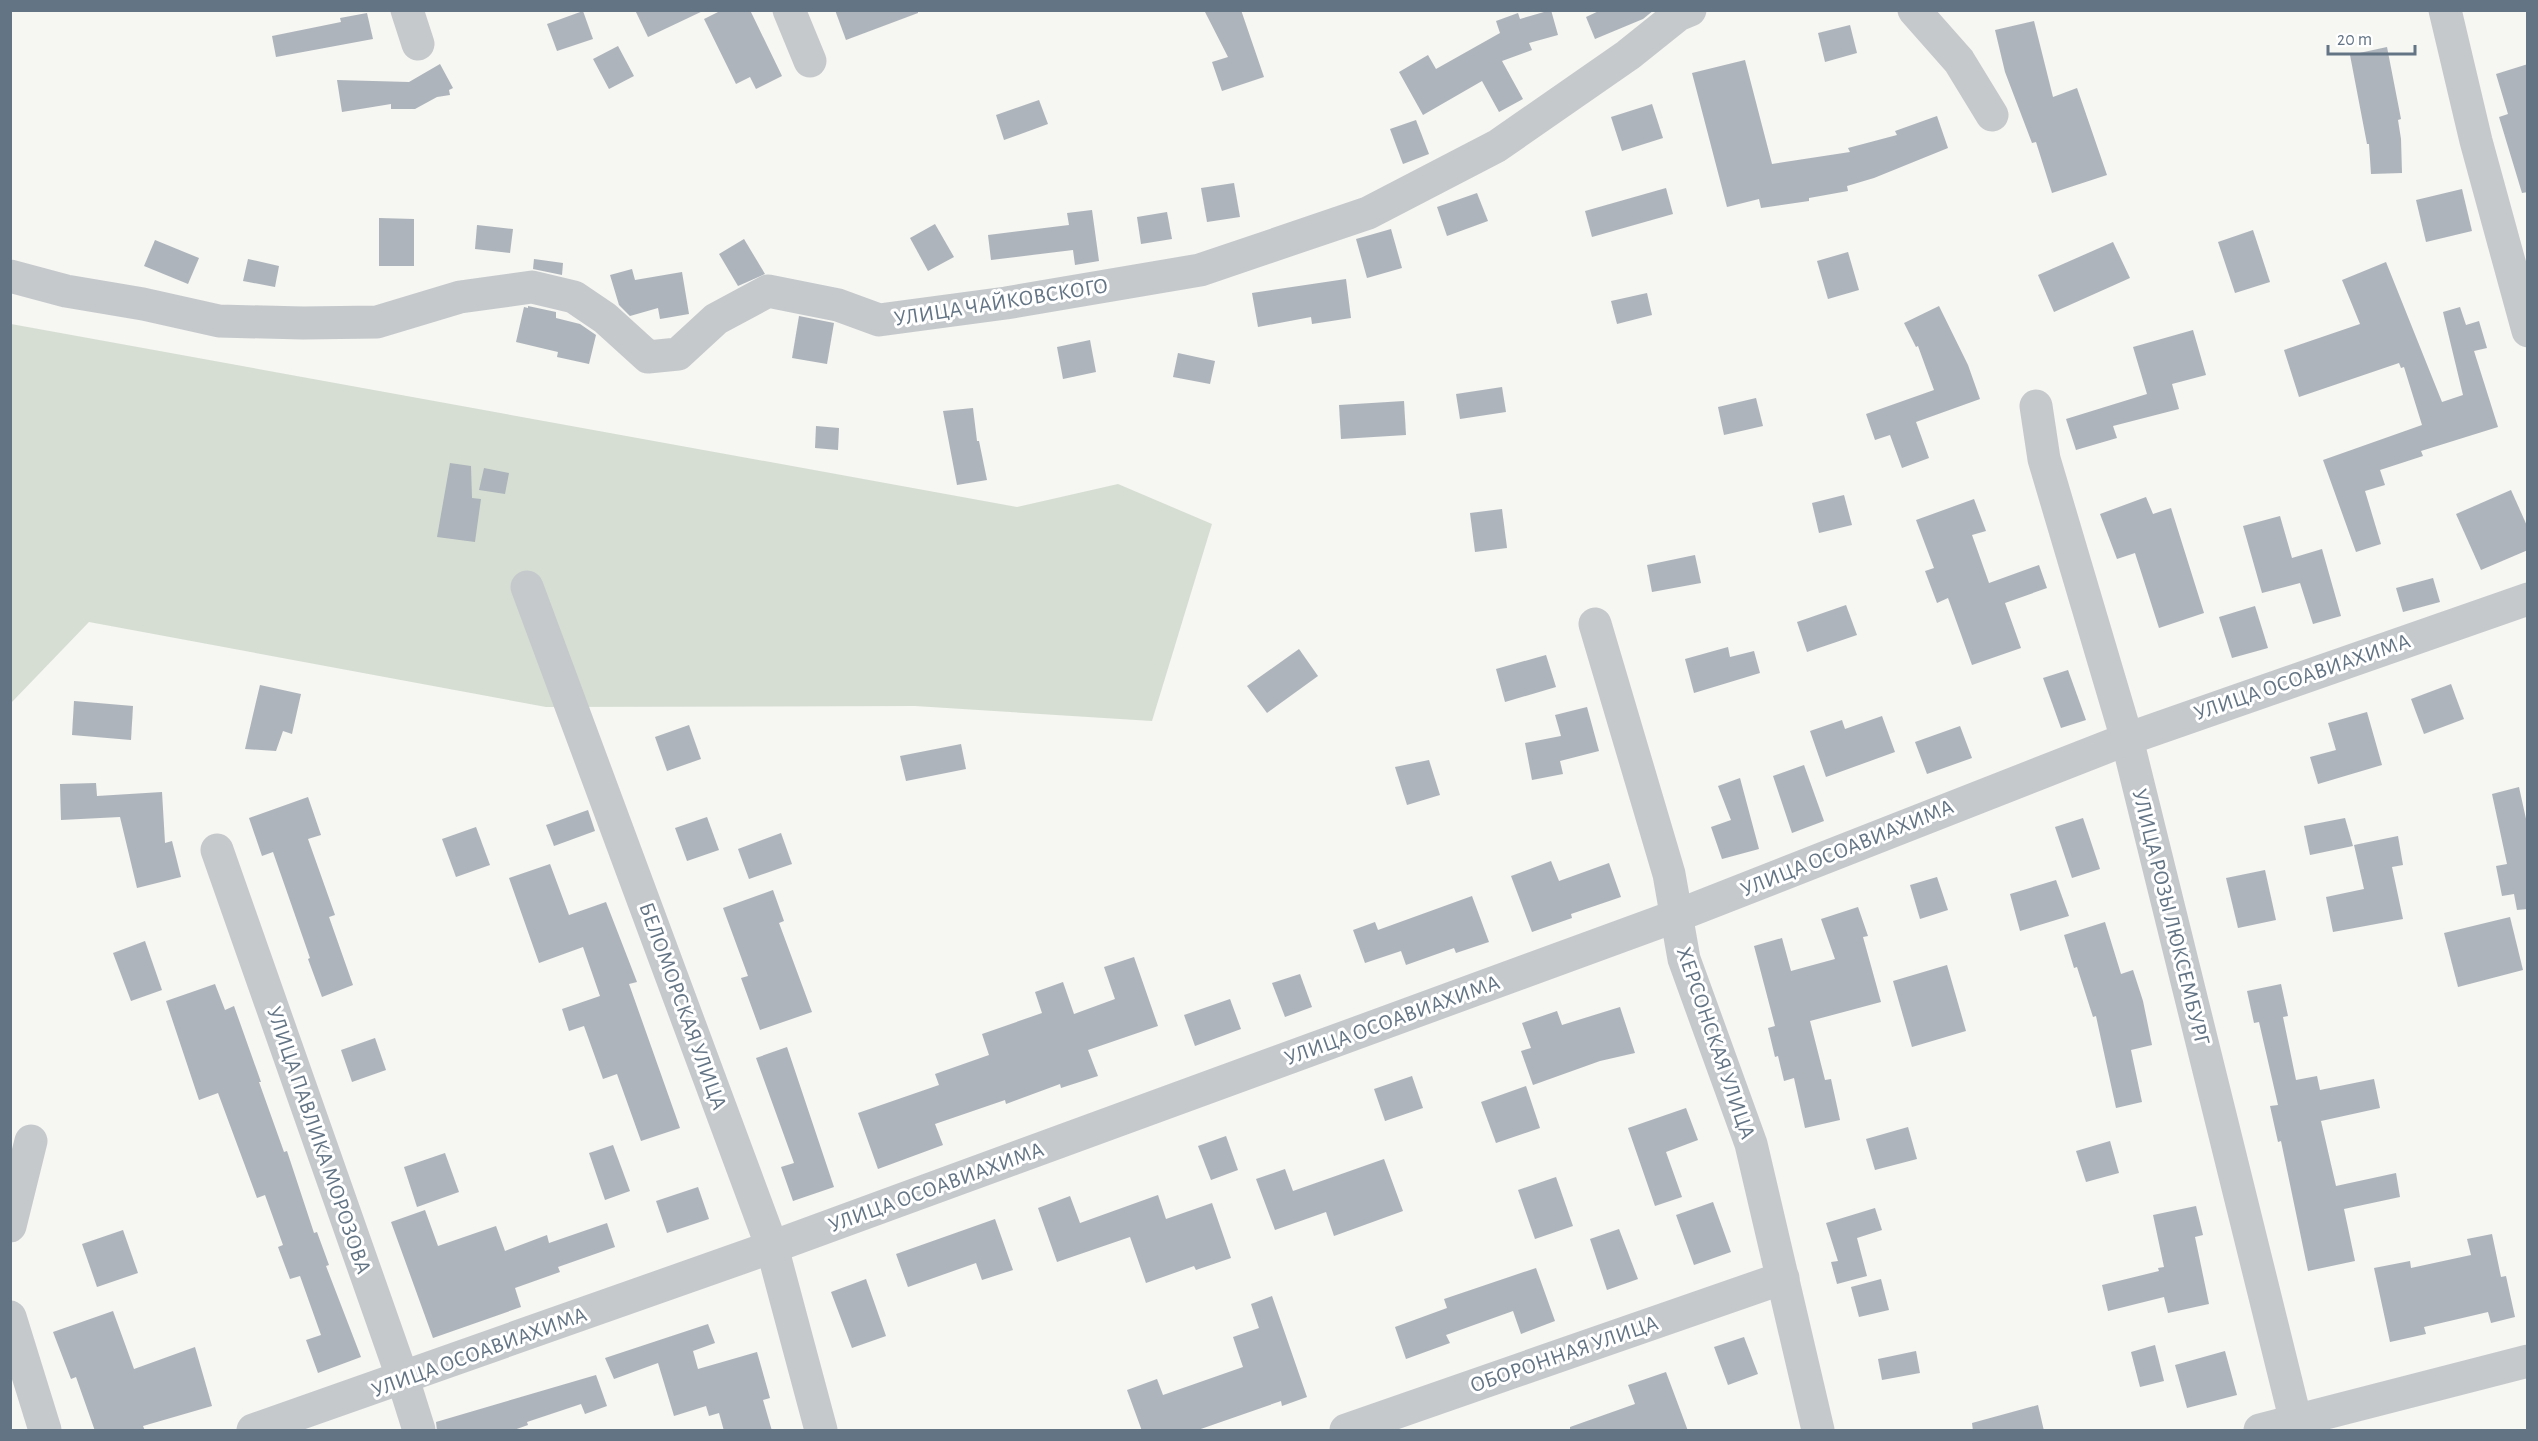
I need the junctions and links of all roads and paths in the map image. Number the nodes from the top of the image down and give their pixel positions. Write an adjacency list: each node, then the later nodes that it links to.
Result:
1 (407, 10): 6 (street)
2 (789, 10): 7 (street)
3 (1690, 10): 9 (street, УЛИЦА ЧАЙКОВСКОГО)
4 (1914, 10): 8 (street)
5 (2445, 10): 10 (street)
6 (417, 44)
7 (810, 61)
8 (1992, 115)
9 (10, 276)
10 (2528, 332)
11 (2036, 406): 15 (street, УЛИЦА РОЗЫ ЛЮКСЕМБУРГ)
12 (527, 587): 20 (street, БЕЛОМОРСКАЯ УЛИЦА)
13 (2528, 599): 15 (street, УЛИЦА ОСОАВИАХИМА)
14 (1595, 624): 17 (street, ХЕРСОНСКАЯ УЛИЦА)
15 (2127, 739): 17 (street, УЛИЦА ОСОАВИАХИМА); 25 (street, УЛИЦА РОЗЫ ЛЮКСЕМБУРГ)
16 (217, 850): 24 (street, УЛИЦА ПАВЛИКА МОРОЗОВА)
17 (1676, 916): 20 (street, УЛИЦА ОСОАВИАХИМА); 21 (street, ХЕРСОНСКАЯ УЛИЦА)
18 (31, 1141): 19 (street)
19 (10, 1226)
20 (772, 1247): 24 (street, УЛИЦА ОСОАВИАХИМА); 29 (street, БЕЛОМОРСКАЯ УЛИЦА)
21 (1783, 1278): 30 (street, ОБОРОННАЯ УЛИЦА); 31 (street, ХЕРСОНСКАЯ УЛИЦА)
22 (10, 1317): 26 (street)
23 (2528, 1361): 25 (street)
24 (403, 1379): 27 (street, УЛИЦА ОСОАВИАХИМА); 28 (street, УЛИЦА ПАВЛИКА МОРОЗОВА)
25 (2297, 1426): 32 (street)
26 (45, 1431)
27 (253, 1431)
28 (419, 1431)
29 (821, 1431)
30 (1346, 1431)
31 (1818, 1431)
32 (2259, 1431)

